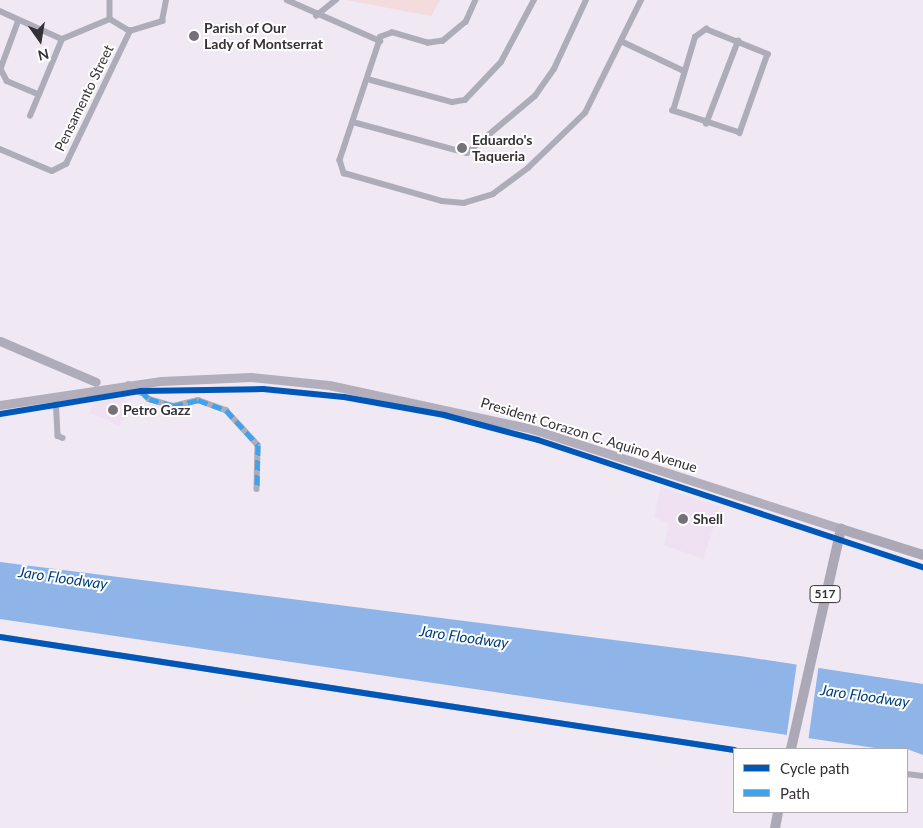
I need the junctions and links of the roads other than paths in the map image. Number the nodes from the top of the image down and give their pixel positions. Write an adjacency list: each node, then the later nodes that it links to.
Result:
1 (110, 0): 11 (street)
2 (166, 0): 13 (street)
3 (287, 0): 10 (street)
4 (336, 0): 10 (street)
5 (476, 0): 15 (street)
6 (534, 0): 19 (street)
7 (586, 0): 22 (street)
8 (640, 0): 16 (street)
9 (0, 12): 12 (street)
10 (316, 16): 15 (street)
11 (110, 19): 13 (street); 14 (street)
12 (19, 20): 14 (street); 20 (street)
13 (130, 31): 24 (street, Pensamento Street)
14 (62, 39): 20 (street)
15 (380, 41): 19 (street)
16 (621, 41): 18 (street); 22 (street)
17 (738, 41): 18 (street); 23 (street); 23 (street)
18 (684, 71): 23 (street)
19 (371, 80): 22 (street)
20 (37, 94): 21 (street)
21 (30, 116)
22 (353, 122)
23 (706, 124)
24 (0, 149)
25 (0, 341): 26 (street)
26 (96, 382): 27 (main road)
27 (123, 385): 28 (main road); 29 (main road, President Corazon C. Aquino Avenue); 33 (main road, President Corazon C. Aquino Avenue)
28 (141, 391): 32 (street)
29 (56, 396): 30 (main road, President Corazon C. Aquino Avenue); 31 (street)
30 (0, 405)
31 (63, 438)
32 (257, 489)
33 (841, 529): 34 (highway, President Corazon C. Aquino Avenue); 36 (highway, 517)
34 (923, 554)
35 (0, 637): 37 (street)
36 (791, 748)
37 (733, 750)
38 (908, 774): 39 (street)
39 (923, 776)
40 (778, 813): 41 (highway)
41 (775, 828)

